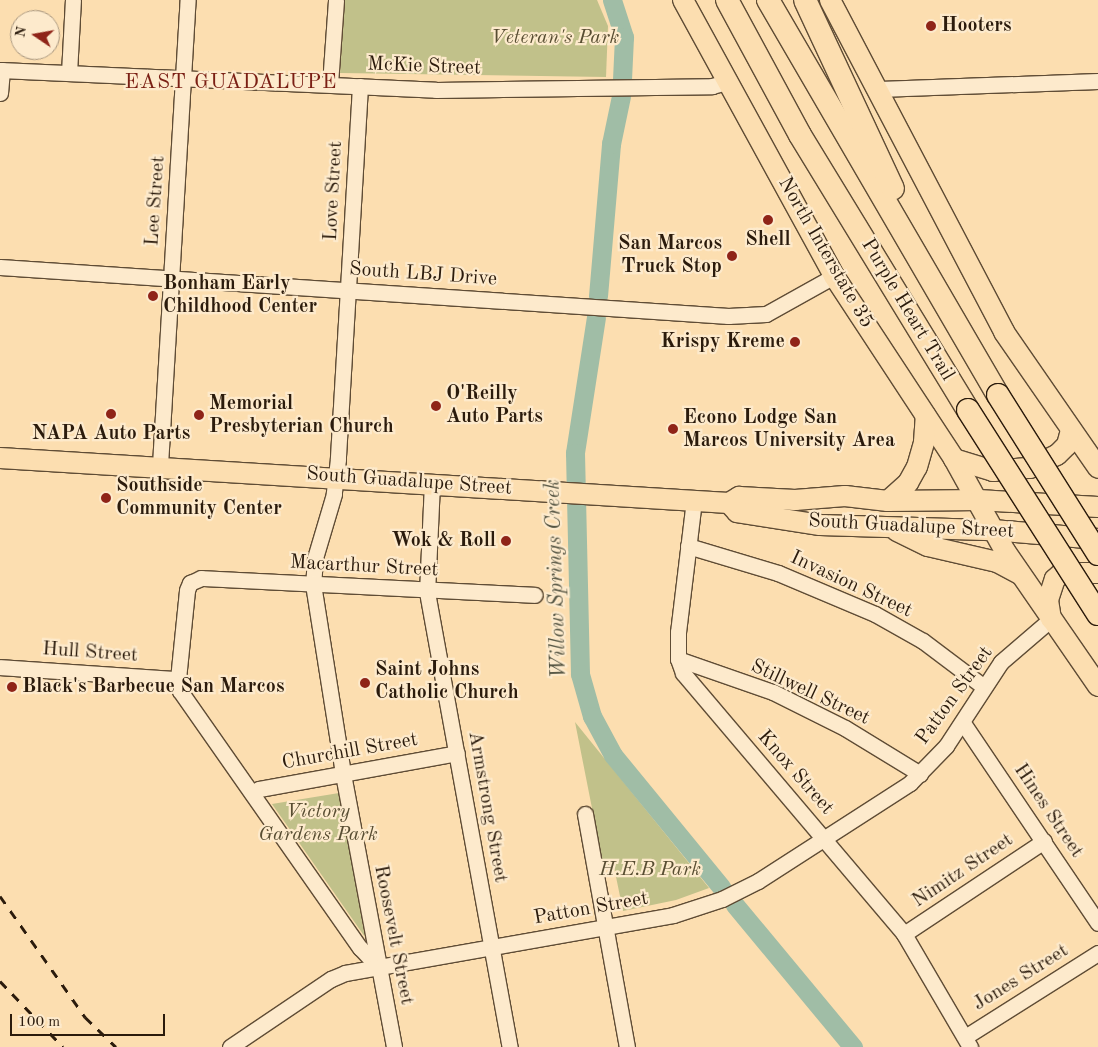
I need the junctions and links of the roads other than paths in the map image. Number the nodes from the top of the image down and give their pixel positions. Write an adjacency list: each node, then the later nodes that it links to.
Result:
1 (73, 0): 11 (street)
2 (188, 0): 12 (street, Lee Street)
3 (336, 0): 15 (street)
4 (682, 0): 14 (main road, North Interstate 35)
5 (711, 0): 19 (highway)
6 (727, 0): 19 (highway, Purple Heart Trail)
7 (768, 0): 24 (highway, Purple Heart Trail)
8 (805, 0): 24 (highway)
9 (830, 0): 17 (main road)
10 (1, 70): 11 (street, McKie Street); 18 (street)
11 (69, 73): 12 (street, McKie Street)
12 (184, 78): 15 (street, McKie Street); 22 (street, Lee Street)
13 (1098, 81): 17 (street)
14 (727, 82): 16 (street, McKie Street); 21 (main road, North Interstate 35)
15 (330, 84): 16 (street, McKie Street)
16 (360, 86): 23 (street, Love Street)
17 (879, 89): 26 (main road)
18 (0, 93)
19 (793, 121): 48 (highway, Purple Heart Trail, bridge)
20 (0, 267): 22 (street, South LBJ Drive)
21 (834, 276): 23 (street, South LBJ Drive); 25 (main road, North Interstate 35)
22 (171, 280): 23 (street, South LBJ Drive); 29 (street, Lee Street)
23 (350, 290): 31 (street, Love Street)
24 (956, 324): 42 (highway, Purple Heart Trail, bridge)
25 (926, 416): 28 (main road, North Interstate 35); 35 (main road)
26 (1071, 430): 28 (main road); 30 (main road)
27 (0, 458): 29 (main road, South Guadalupe Street)
28 (954, 459): 34 (main road, North Interstate 35)
29 (160, 465): 31 (main road, South Guadalupe Street)
30 (1098, 468)
31 (336, 477): 32 (main road, South Guadalupe Street); 45 (street, Roosevelt Street)
32 (432, 483): 33 (main road, South Guadalupe Street); 46 (street, Armstrong Street)
33 (694, 500): 36 (main road, South Guadalupe Street); 41 (street)
34 (979, 500): 35 (main road, South Guadalupe Street); 37 (main road, South Guadalupe Street); 39 (main road, North Interstate 35)
35 (888, 501): 36 (main road, South Guadalupe Street)
36 (729, 502): 38 (main road, South Guadalupe Street)
37 (1098, 507)
38 (890, 528): 39 (main road, South Guadalupe Street); 44 (main road)
39 (993, 530): 40 (main road, South Guadalupe Street); 44 (main road, North Interstate 35)
40 (1098, 539)
41 (688, 546): 50 (street); 54 (street, Invasion Street)
42 (1098, 554)
43 (1098, 573): 49 (main road)
44 (1022, 575): 49 (main road, North Interstate 35)
45 (313, 584): 46 (street, Macarthur Street); 52 (street, Macarthur Street); 57 (street, Roosevelt Street)
46 (427, 592): 47 (street, Macarthur Street); 56 (street, Armstrong Street)
47 (535, 595)
48 (1098, 614)
49 (1050, 618): 53 (main road, North Interstate 35); 54 (street, Patton Street)
50 (678, 659): 58 (street, Stillwell Street); 61 (street, Knox Street)
51 (0, 667): 52 (street, Hull Street)
52 (178, 679): 59 (street)
53 (1098, 686)
54 (984, 687): 55 (street, Patton Street)
55 (963, 723): 58 (street, Patton Street); 62 (street, Hines Street)
56 (457, 753): 57 (street, Churchill Street); 66 (street, Armstrong Street)
57 (343, 774): 59 (street, Churchill Street); 68 (street, Roosevelt Street)
58 (920, 774): 61 (street, Patton Street)
59 (252, 793): 68 (street)
60 (585, 814): 64 (street)
61 (825, 838): 64 (street, Patton Street); 65 (street, Knox Street)
62 (1044, 841): 63 (street, Hines Street); 65 (street, Nimitz Street)
63 (1098, 923)
64 (607, 927): 66 (street, Patton Street); 73 (street)
65 (904, 934): 69 (street, Knox Street)
66 (491, 948): 68 (street, Patton Street); 72 (street, Armstrong Street)
67 (1098, 953): 69 (street, Jones Street)
68 (378, 967): 70 (street, Patton Street); 71 (street, Roosevelt Street)
69 (968, 1042)
70 (230, 1047)
71 (394, 1047)
72 (510, 1047)
73 (627, 1047)

